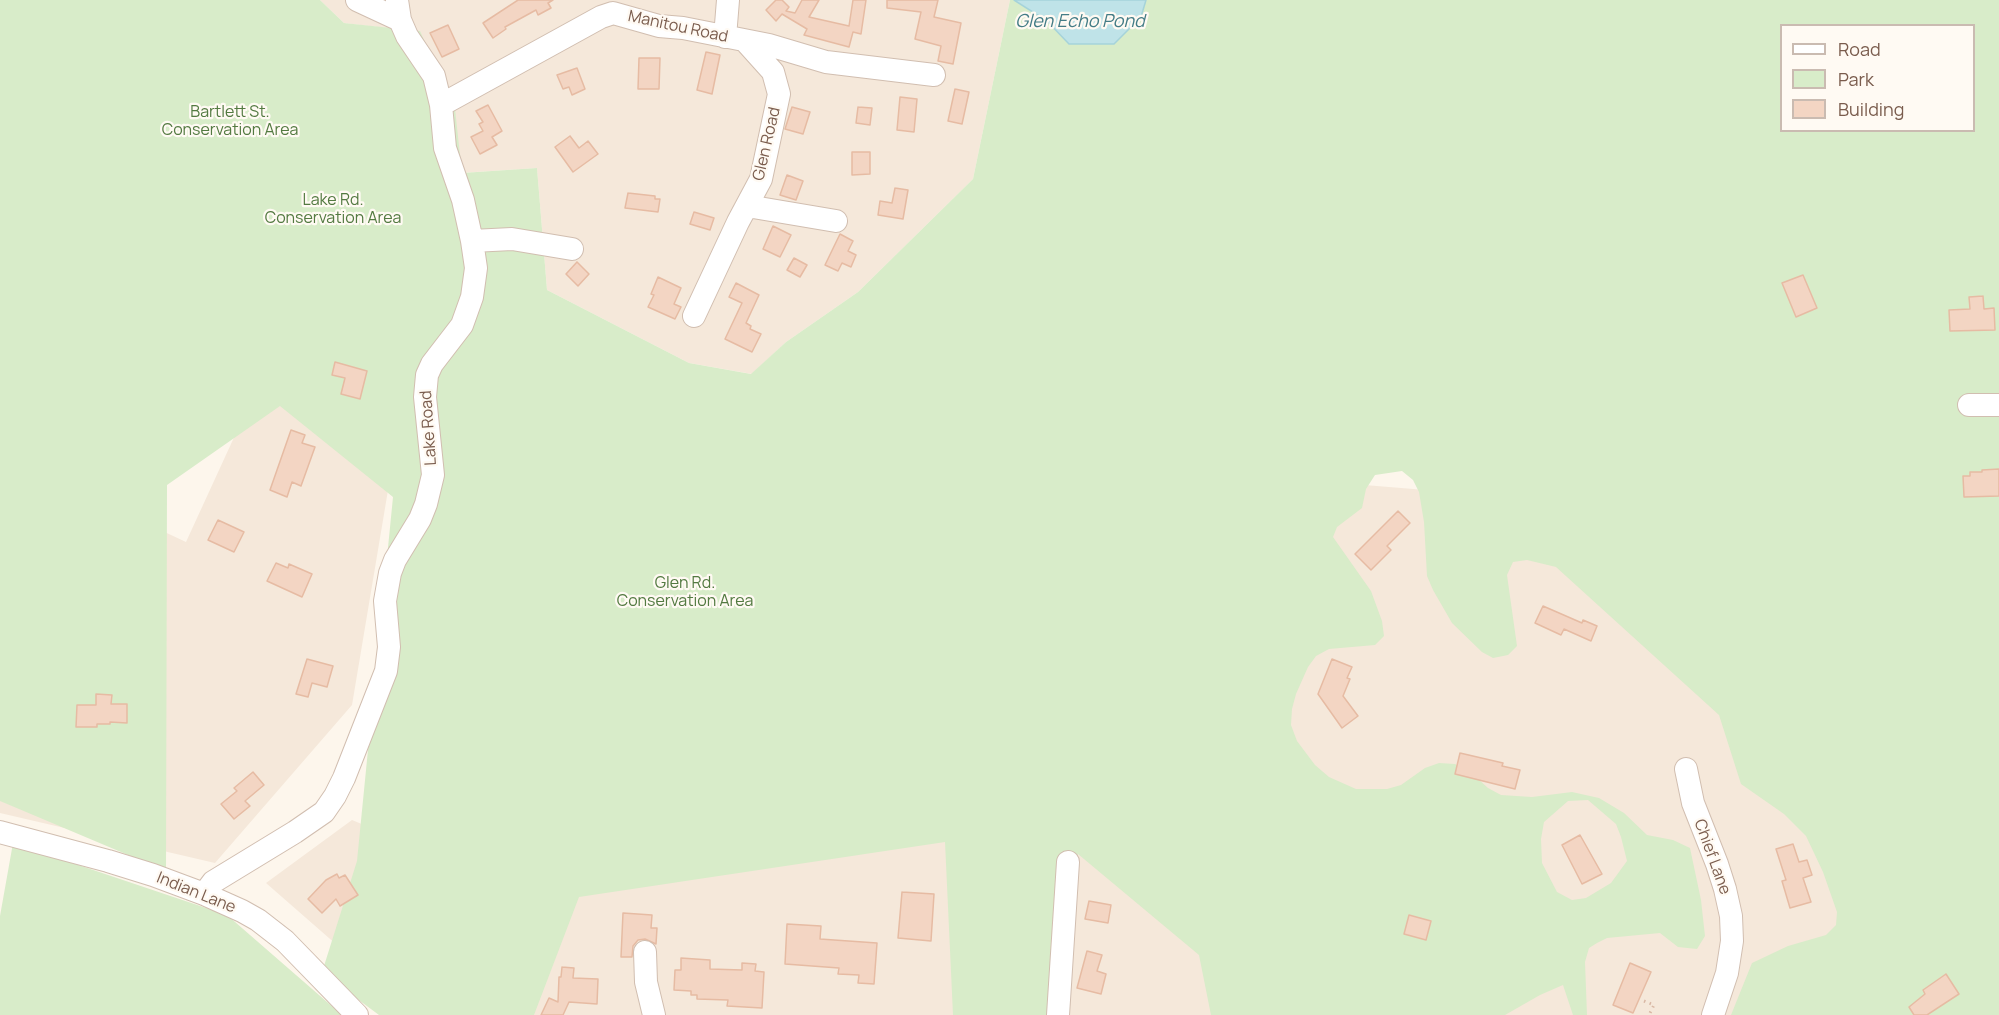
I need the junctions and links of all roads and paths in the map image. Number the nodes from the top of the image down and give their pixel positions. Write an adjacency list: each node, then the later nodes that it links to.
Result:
1 (357, 0): 3 (street, Lake Road)
2 (728, 0): 4 (street)
3 (398, 10): 6 (street, Lake Road)
4 (736, 39): 5 (street, Manitou Road); 6 (street, Manitou Road); 7 (street, Glen Road)
5 (934, 75)
6 (441, 105): 9 (street, Lake Road)
7 (747, 206): 8 (street); 11 (street, Glen Road)
8 (836, 221)
9 (472, 241): 10 (street); 17 (street, Lake Road)
10 (572, 249)
11 (694, 316)
12 (1969, 405): 13 (street)
13 (1999, 405)
14 (1686, 769): 24 (street, Chief Lane)
15 (0, 832): 17 (street, Indian Lane)
16 (1068, 862): 22 (street)
17 (204, 894): 20 (street, Indian Lane)
18 (645, 952): 21 (street)
19 (1644, 1001): 23 (path)
20 (357, 1015)
21 (654, 1015)
22 (1058, 1015)
23 (1650, 1015)
24 (1713, 1015)

